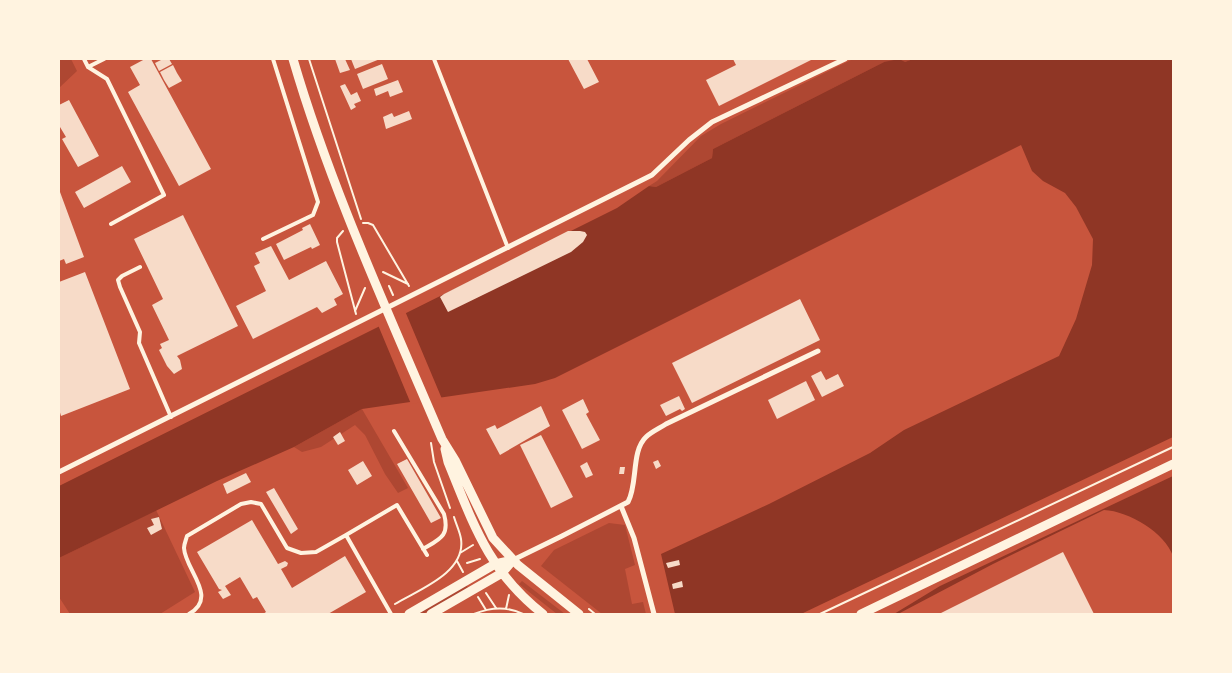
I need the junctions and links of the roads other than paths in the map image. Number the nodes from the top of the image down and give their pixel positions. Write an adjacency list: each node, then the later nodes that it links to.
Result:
1 (84, 59): 7 (lane)
2 (104, 59): 7 (lane)
3 (272, 59): 9 (lane)
4 (294, 59): 15 (street)
5 (434, 59): 10 (lane)
6 (844, 59): 10 (street)
7 (88, 67): 8 (lane)
8 (111, 224)
9 (263, 239)
10 (508, 248): 13 (street)
11 (140, 267): 13 (lane)
12 (818, 351): 18 (street)
13 (170, 417): 17 (street)
14 (394, 431): 20 (lane)
15 (442, 439): 22 (street); 23 (street)
16 (1173, 464): 32 (street)
17 (59, 472)
18 (621, 506): 22 (street); 31 (street)
19 (346, 535): 20 (lane); 25 (lane); 26 (lane)
20 (423, 549): 21 (lane)
21 (427, 555)
22 (513, 560): 23 (street); 24 (street); 30 (street)
23 (495, 564): 24 (street); 27 (street)
24 (502, 573): 28 (street); 29 (street)
25 (189, 614)
26 (391, 614)
27 (409, 614)
28 (430, 614)
29 (543, 614)
30 (579, 614)
31 (654, 614)
32 (861, 614)

